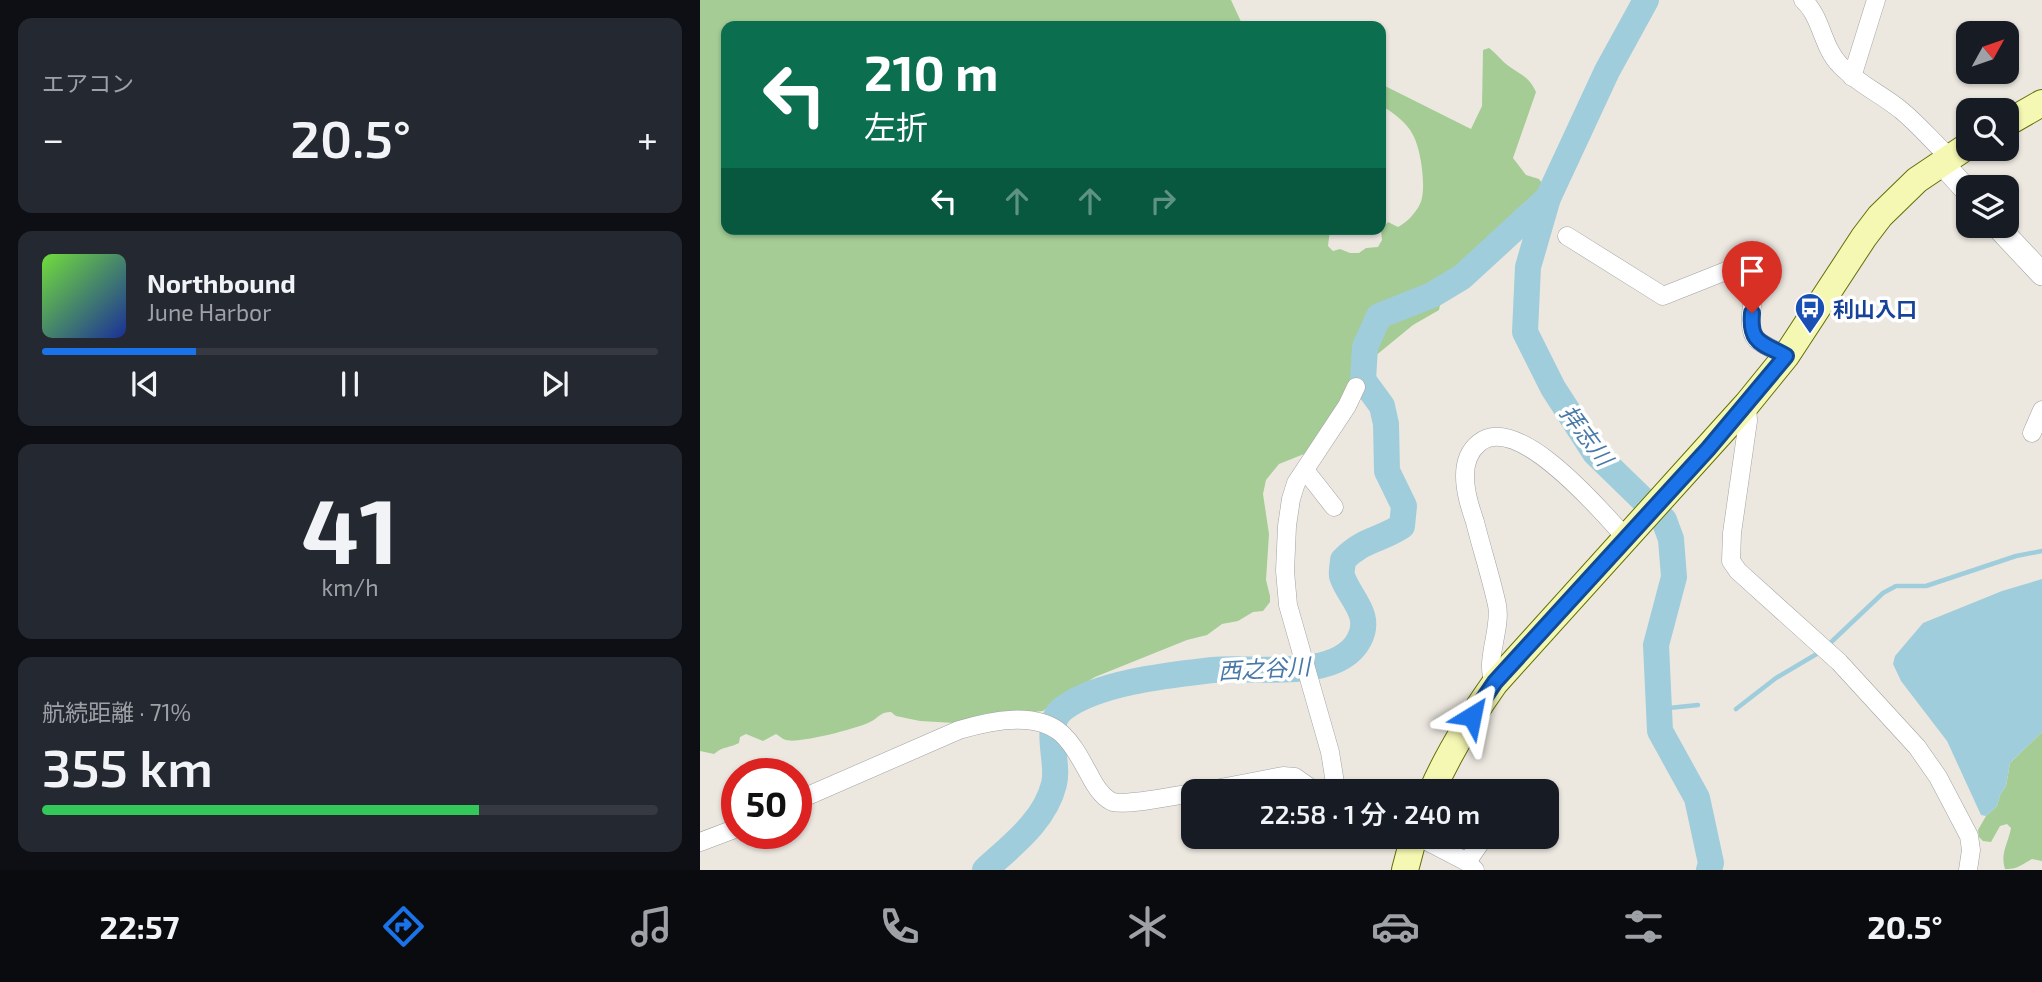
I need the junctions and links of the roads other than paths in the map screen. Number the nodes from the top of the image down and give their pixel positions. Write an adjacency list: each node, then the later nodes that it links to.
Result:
1 (1876, 0): 3 (street)
2 (1808, 3): 3 (street)
3 (1852, 77): 6 (street)
4 (2042, 103): 5 (main road)
5 (2019, 116)
6 (1953, 155): 7 (street); 11 (main road)
7 (1961, 175)
8 (1567, 236): 11 (street)
9 (2008, 238): 10 (street)
10 (2042, 274)
11 (1786, 356): 13 (main road)
12 (1356, 387): 16 (street)
13 (1747, 404): 18 (main road); 33 (street)
14 (2042, 411): 15 (street)
15 (2032, 433)
16 (1305, 470): 17 (street); 22 (street)
17 (1334, 507)
18 (1633, 530): 19 (main road); 19 (street)
19 (1495, 682): 23 (main road)
20 (1267, 779): 21 (street)
21 (1298, 779)
22 (1334, 779)
23 (1438, 779)
24 (812, 794): 25 (street)
25 (1181, 795)
26 (721, 834): 27 (street)
27 (700, 842)
28 (1412, 849): 32 (main road)
29 (1440, 849): 31 (street)
30 (1479, 849): 31 (street)
31 (1471, 866)
32 (1405, 870)
33 (1968, 870)

